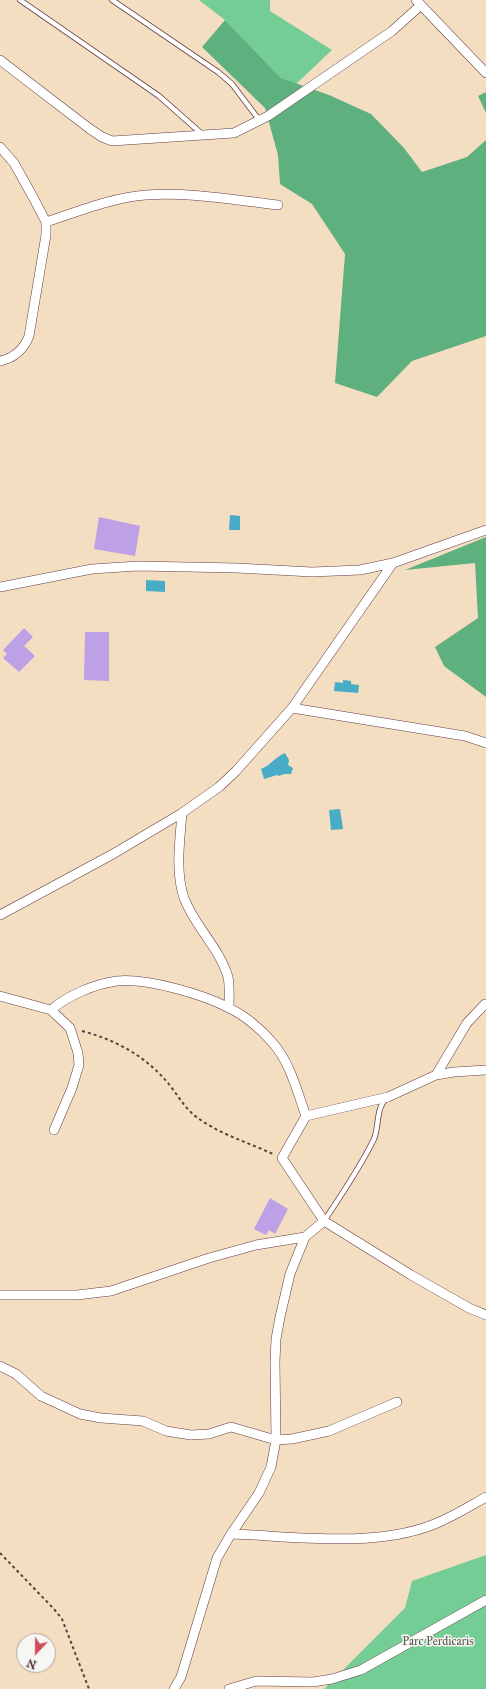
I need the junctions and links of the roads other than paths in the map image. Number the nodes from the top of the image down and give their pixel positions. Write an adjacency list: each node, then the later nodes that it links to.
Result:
1 (20, 0): 7 (lane)
2 (112, 0): 6 (lane)
3 (419, 3): 5 (street); 6 (street)
4 (0, 60): 7 (street)
5 (486, 73)
6 (260, 121): 7 (street)
7 (205, 136)
8 (0, 147): 10 (street)
9 (278, 205): 10 (street)
10 (46, 222): 11 (street)
11 (0, 361)
12 (486, 530): 13 (street)
13 (393, 563): 14 (street); 15 (street)
14 (0, 587)
15 (292, 708): 16 (street); 17 (street)
16 (486, 744)
17 (182, 813): 18 (street); 21 (street)
18 (0, 915)
19 (0, 996): 22 (street)
20 (486, 1004): 24 (street)
21 (229, 1008): 22 (street); 26 (street)
22 (51, 1010): 27 (street)
23 (486, 1070): 24 (street)
24 (436, 1075): 25 (street)
25 (388, 1097): 26 (street); 28 (lane)
26 (306, 1116): 28 (street)
27 (54, 1130)
28 (324, 1221): 29 (street); 31 (street)
29 (305, 1237): 30 (street); 34 (street)
30 (0, 1295)
31 (486, 1315)
32 (0, 1366): 34 (street)
33 (397, 1402): 34 (street)
34 (276, 1440): 36 (street)
35 (486, 1497): 36 (street)
36 (231, 1534): 38 (street)
37 (486, 1600): 39 (street)
38 (176, 1688)
39 (229, 1689)

